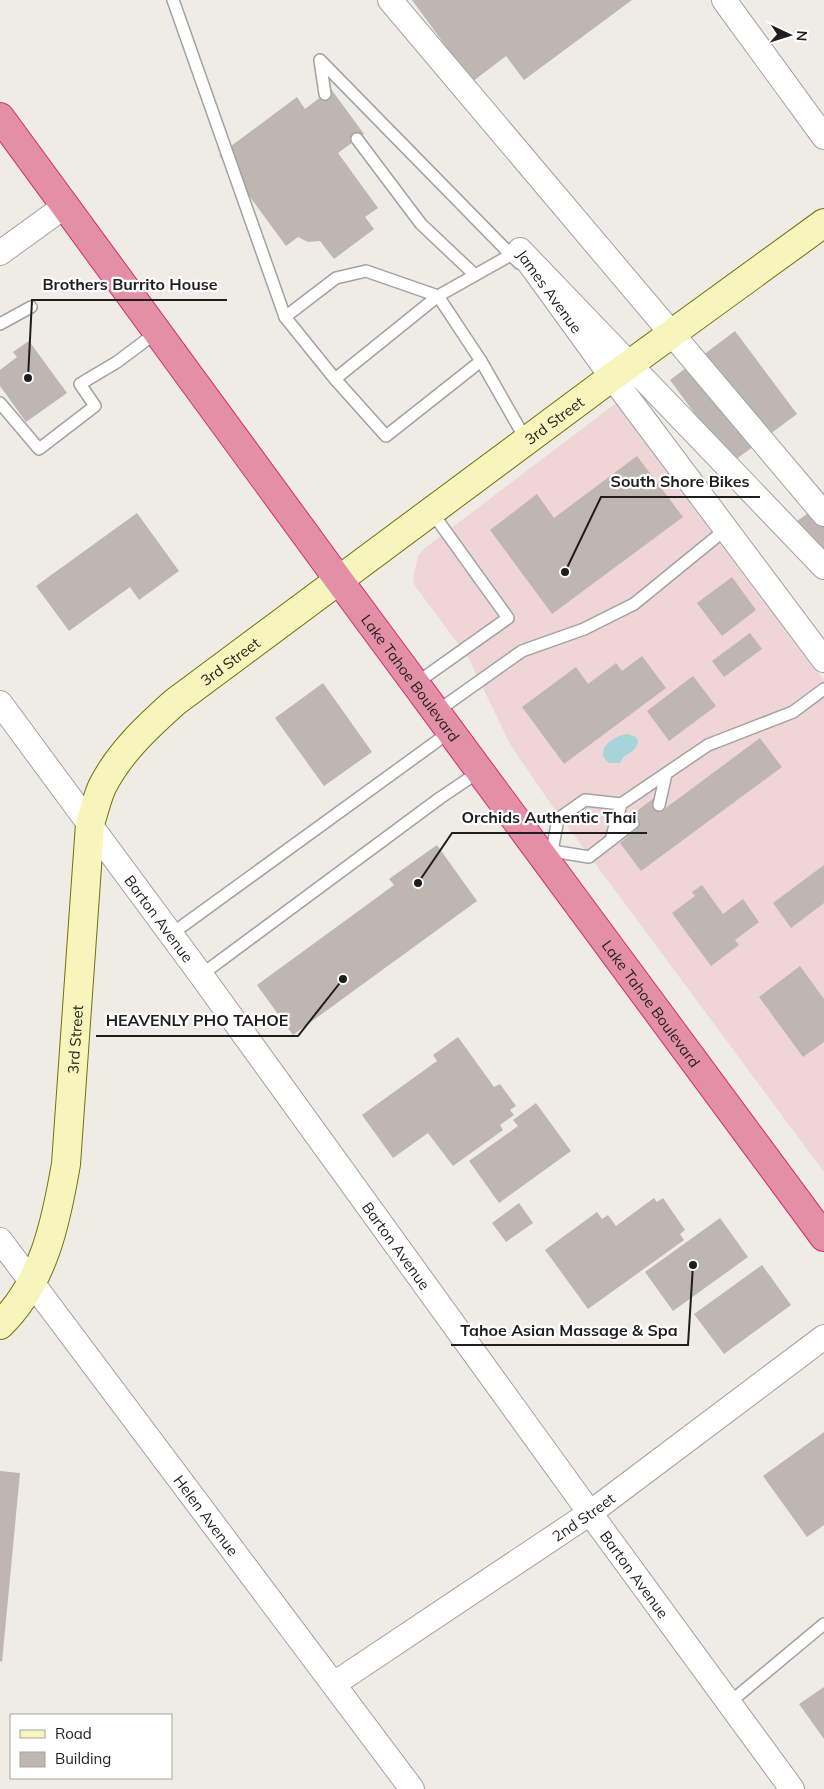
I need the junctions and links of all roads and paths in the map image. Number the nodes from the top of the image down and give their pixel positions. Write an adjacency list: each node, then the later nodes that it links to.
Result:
1 (173, 0): 15 (lane)
2 (390, 0): 24 (street)
3 (724, 0): 6 (street)
4 (325, 94): 27 (lane)
5 (0, 117): 8 (highway, Lake Tahoe Boulevard)
6 (824, 137)
7 (357, 139): 12 (lane)
8 (65, 206): 11 (street); 17 (highway, Lake Tahoe Boulevard)
9 (824, 223): 19 (street, 3rd Street)
10 (520, 250): 12 (lane); 19 (street, James Avenue); 26 (street, James Avenue)
11 (0, 253)
12 (475, 275): 13 (lane)
13 (438, 296): 15 (lane); 18 (lane); 20 (lane)
14 (31, 307): 16 (lane)
15 (285, 317): 20 (lane)
16 (0, 324)
17 (158, 332): 21 (lane); 28 (highway, Lake Tahoe Boulevard)
18 (481, 361): 20 (lane); 22 (lane)
19 (612, 376): 22 (street, 3rd Street); 25 (street, James Avenue)
20 (335, 379)
21 (0, 403)
22 (526, 440): 23 (street, 3rd Street)
23 (431, 511): 28 (street, 3rd Street); 30 (lane)
24 (824, 514)
25 (726, 529): 29 (street, James Avenue); 33 (lane)
26 (824, 567)
27 (824, 575)
28 (338, 579): 30 (highway, Lake Tahoe Boulevard); 39 (street, 3rd Street)
29 (824, 660)
30 (415, 684): 33 (highway, Lake Tahoe Boulevard)
31 (824, 689): 35 (lane)
32 (0, 703): 39 (street, Barton Avenue)
33 (444, 722): 34 (highway, Lake Tahoe Boulevard); 42 (lane)
34 (480, 770): 41 (highway, Lake Tahoe Boulevard); 43 (lane)
35 (666, 774): 36 (lane); 37 (lane)
36 (621, 804): 40 (lane); 41 (lane)
37 (659, 805)
38 (633, 823): 40 (lane)
39 (90, 824): 42 (street, Barton Avenue); 46 (street, 3rd Street)
40 (611, 840): 41 (lane)
41 (548, 855): 44 (highway, Lake Tahoe Boulevard)
42 (170, 935): 43 (street, Barton Avenue)
43 (201, 975): 49 (street, Barton Avenue)
44 (824, 1237)
45 (0, 1240): 46 (street, Helen Avenue)
46 (32, 1283): 47 (street, 3rd Street); 51 (street, Helen Avenue)
47 (0, 1325)
48 (824, 1338): 49 (street, 2nd Street)
49 (590, 1514): 51 (street, 2nd Street); 52 (street, Barton Avenue)
50 (824, 1624): 52 (lane)
51 (334, 1684): 53 (street, Helen Avenue)
52 (729, 1703): 54 (street, Barton Avenue)
53 (412, 1789)
54 (792, 1789)

